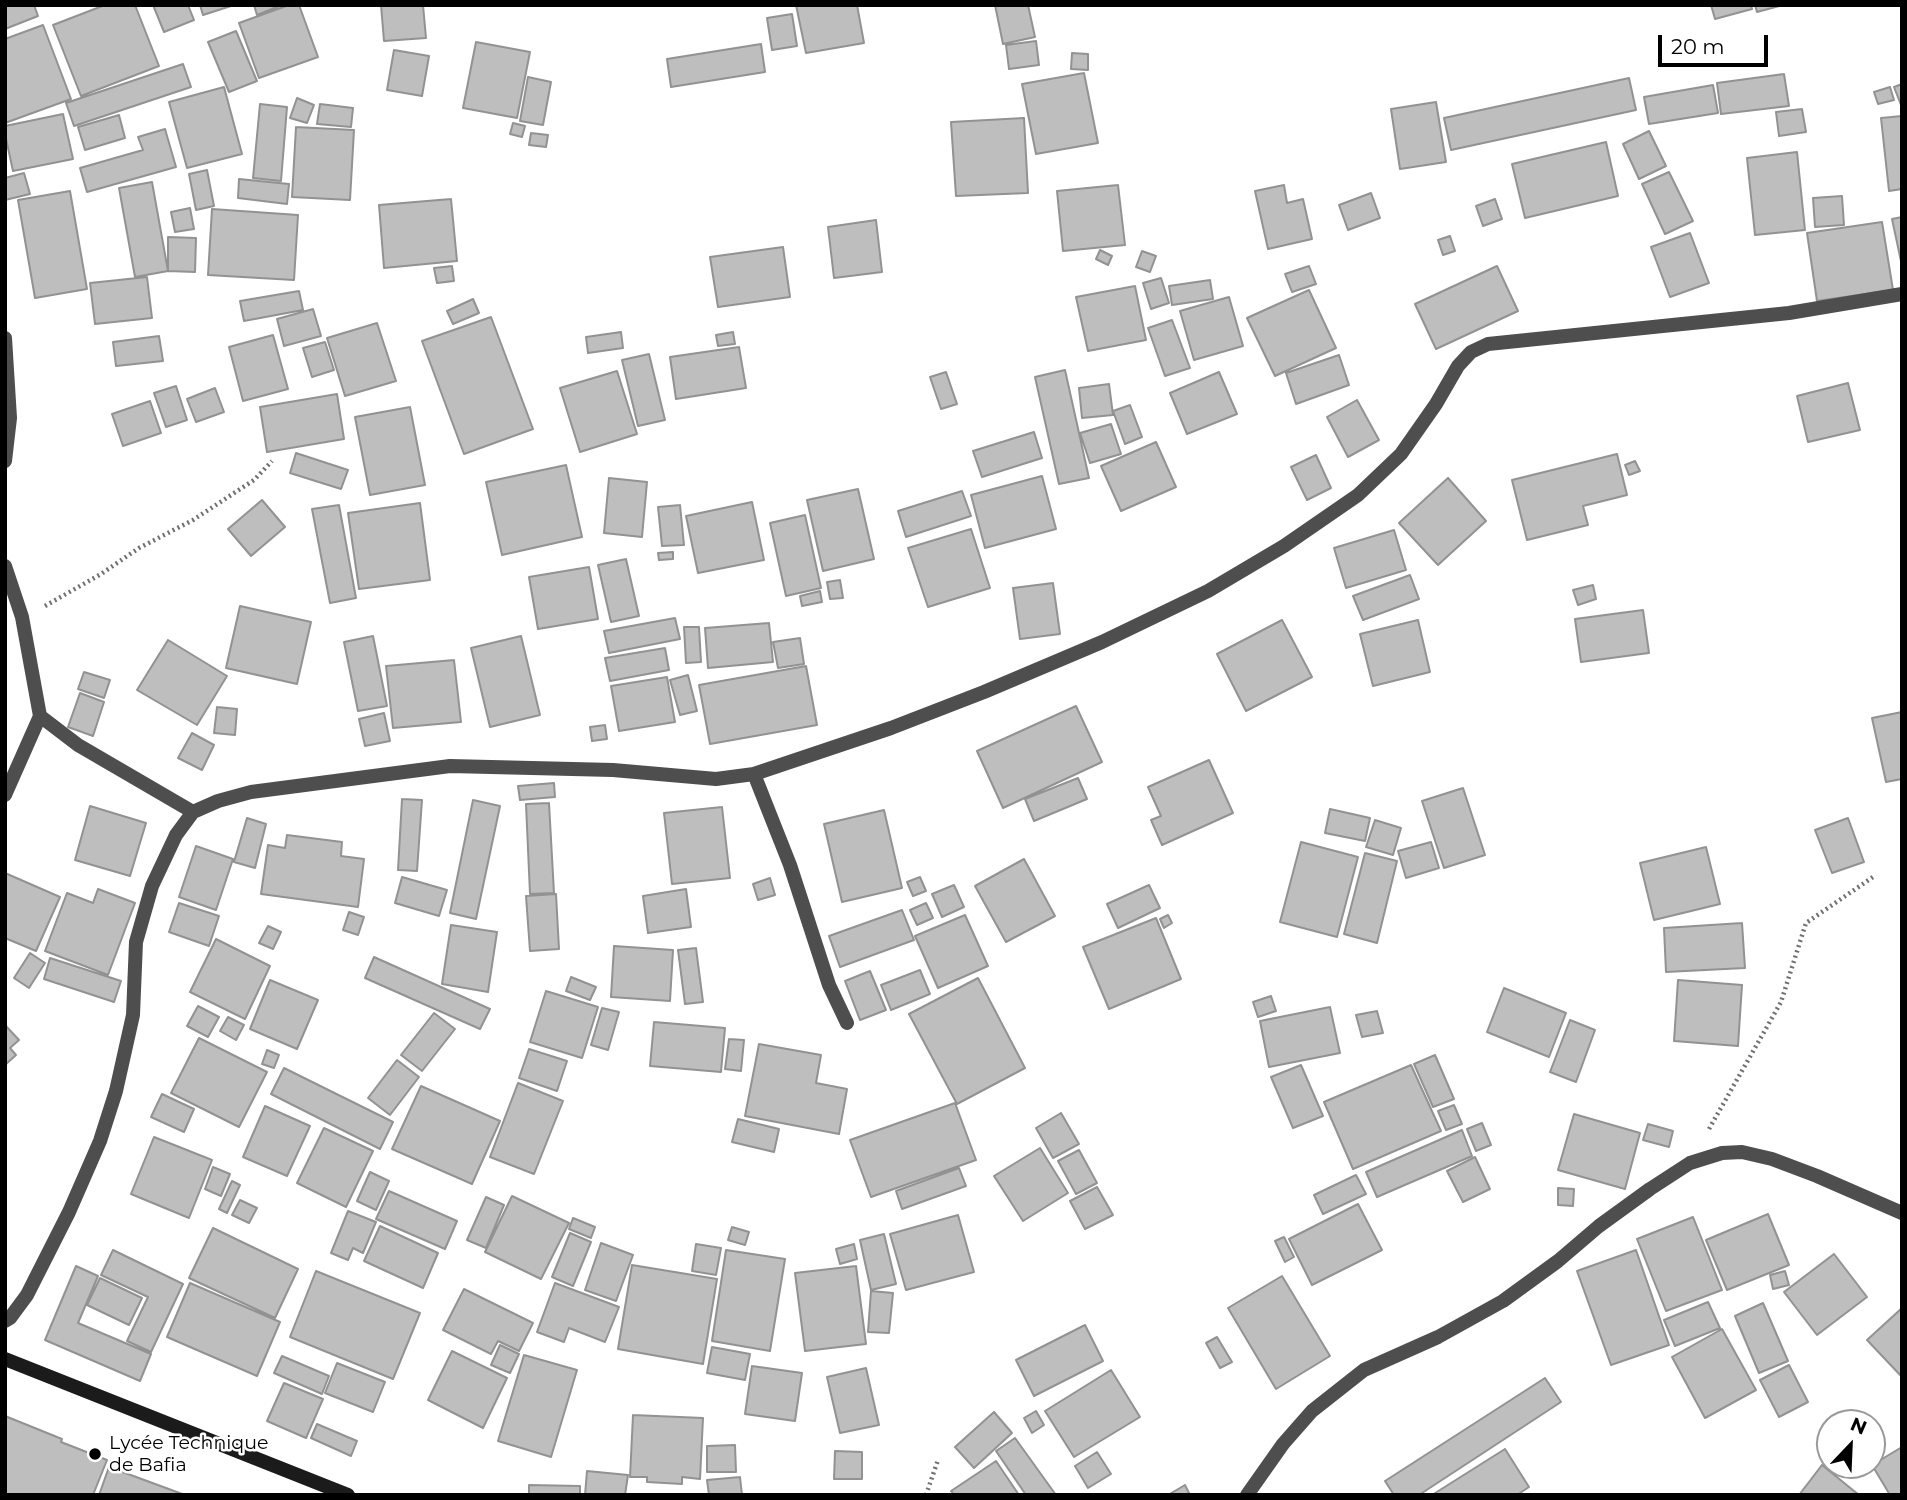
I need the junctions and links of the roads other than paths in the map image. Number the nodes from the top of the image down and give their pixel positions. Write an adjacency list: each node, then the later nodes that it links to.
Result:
1 (1902, 294): 6 (street)
2 (5, 338): 3 (street)
3 (5, 461)
4 (5, 566): 5 (street)
5 (40, 716): 7 (street); 8 (street)
6 (754, 774): 8 (street); 9 (street)
7 (5, 796)
8 (193, 812): 11 (street)
9 (846, 1023)
10 (1902, 1213): 14 (street)
11 (5, 1321)
12 (5, 1359): 13 (street)
13 (348, 1495)
14 (1247, 1495)

